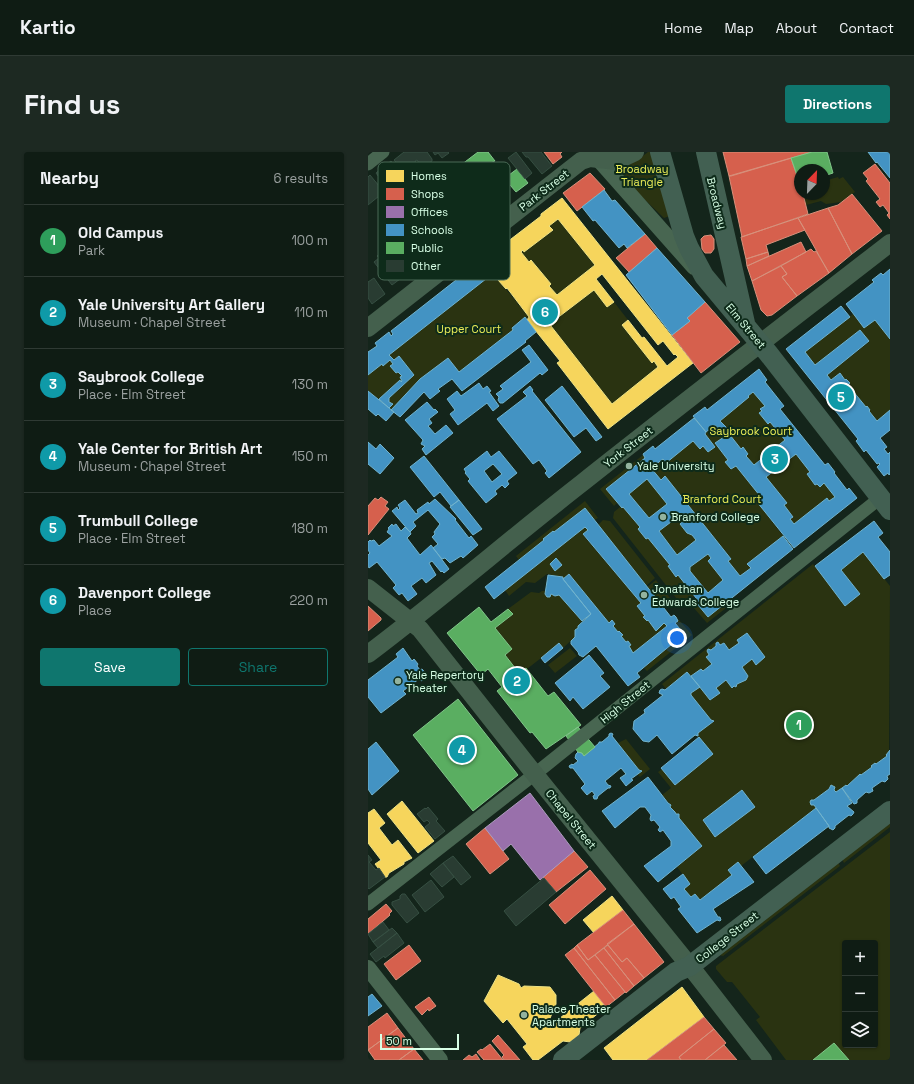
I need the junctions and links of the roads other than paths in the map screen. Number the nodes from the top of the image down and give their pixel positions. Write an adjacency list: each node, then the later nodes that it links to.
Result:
1 (384, 152): 6 (street)
2 (635, 152): 5 (main road, Park Street)
3 (660, 152): 10 (main road)
4 (706, 152): 9 (main road, Broadway)
5 (594, 155): 7 (main road, Park Street); 10 (street, Elm Street)
6 (368, 164)
7 (510, 216)
8 (890, 243): 14 (main road, York Street)
9 (730, 254): 10 (main road); 13 (main road, Broadway)
10 (700, 268): 13 (main road, Elm Street)
11 (427, 280): 12 (main road, Park Street)
12 (370, 324)
13 (746, 325): 14 (main road, Elm Street)
14 (761, 344): 15 (main road, Elm Street); 17 (main road, York Street)
15 (885, 504): 19 (street, High Street)
16 (368, 588): 17 (main road, Chapel Street)
17 (410, 622): 18 (main road, York Street); 19 (main road, Chapel Street)
18 (368, 654)
19 (534, 773): 21 (street, High Street); 22 (main road, Chapel Street)
20 (890, 811): 22 (main road, College Street)
21 (368, 904)
22 (690, 966): 25 (main road, College Street); 26 (main road, Chapel Street)
23 (368, 968): 24 (street)
24 (440, 1060)
25 (563, 1060)
26 (763, 1060)

